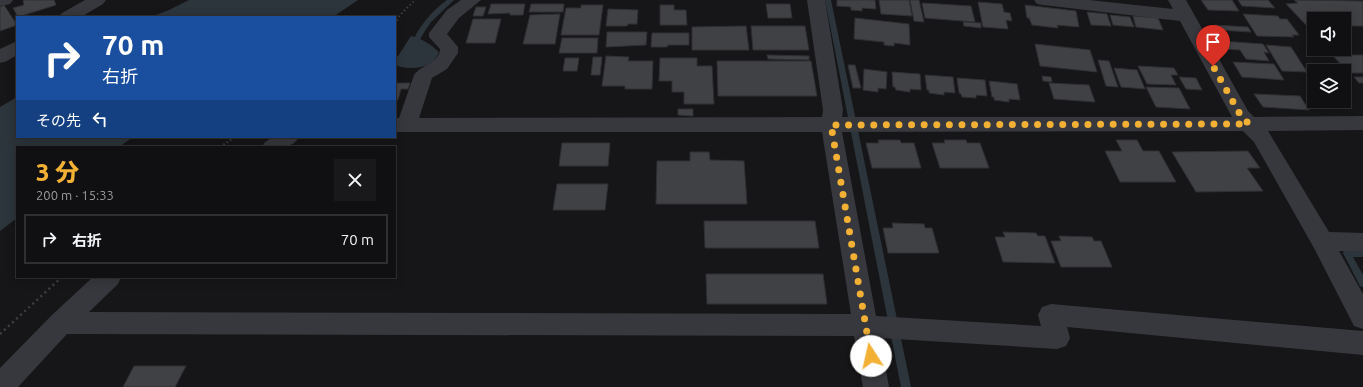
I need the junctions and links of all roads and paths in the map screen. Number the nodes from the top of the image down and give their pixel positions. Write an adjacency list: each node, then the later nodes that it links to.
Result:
1 (4, 0): 7 (street)
2 (98, 0): 9 (street)
3 (415, 0): 10 (path)
4 (472, 0): 15 (street)
5 (816, 0): 16 (street)
6 (1043, 0): 8 (street)
7 (0, 2)
8 (1181, 8): 14 (street)
9 (70, 16)
10 (396, 22)
11 (16, 48): 12 (street)
12 (0, 57)
13 (1363, 123): 14 (street)
14 (1249, 124): 16 (street); 21 (street)
15 (401, 125): 16 (street)
16 (847, 125): 27 (street)
17 (234, 138): 19 (path)
18 (287, 138): 20 (street)
19 (222, 146)
20 (274, 146)
21 (1322, 241): 22 (street); 25 (street)
22 (1363, 242)
23 (61, 278): 28 (path)
24 (108, 278): 26 (street)
25 (1363, 318)
26 (60, 323): 27 (street); 30 (street)
27 (884, 327): 29 (street); 31 (street)
28 (0, 334)
29 (1363, 343)
30 (0, 387)
31 (876, 387)

